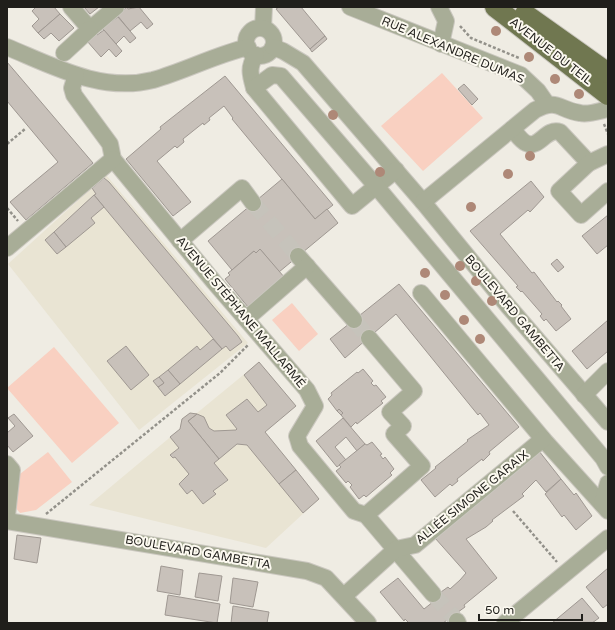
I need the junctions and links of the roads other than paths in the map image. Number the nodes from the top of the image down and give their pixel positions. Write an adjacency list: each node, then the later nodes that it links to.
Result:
1 (71, 7): 9 (street)
2 (116, 7): 9 (street)
3 (264, 7): 8 (street)
4 (350, 7): 10 (street, RUE ALEXANDRE DUMAS)
5 (439, 7): 10 (street)
6 (494, 7): 18 (main road, AVENUE DU TEIL)
7 (517, 8): 15 (main road, AVENUE DU TEIL)
8 (263, 28): 12 (street); 13 (street)
9 (90, 29): 14 (street)
10 (442, 44): 19 (street, RUE ALEXANDRE DUMAS)
11 (7, 47): 16 (street)
12 (273, 47): 13 (street); 25 (street, BOULEVARD GAMBETTA)
13 (252, 51): 16 (street); 17 (street)
14 (64, 52)
15 (608, 73)
16 (76, 75): 23 (street, AVENUE STÉPHANE MALLARMÉ)
17 (254, 88): 26 (street); 26 (street)
18 (608, 94)
19 (547, 104): 20 (street); 21 (street)
20 (608, 109)
21 (512, 129): 24 (street); 29 (street)
22 (608, 154): 24 (street)
23 (113, 159): 30 (street, AVENUE STÉPHANE MALLARMÉ); 31 (street)
24 (589, 164): 27 (street)
25 (396, 170): 26 (street); 29 (street, BOULEVARD GAMBETTA)
26 (376, 186): 41 (street)
27 (608, 192)
28 (253, 202): 30 (street)
29 (423, 202): 37 (street, BOULEVARD GAMBETTA)
30 (180, 241): 33 (street, AVENUE STÉPHANE MALLARMÉ)
31 (7, 248)
32 (421, 293): 39 (street)
33 (246, 319): 34 (street); 44 (street, AVENUE STÉPHANE MALLARMÉ)
34 (354, 320)
35 (369, 338): 44 (street)
36 (608, 371): 37 (street)
37 (584, 395): 38 (street, BOULEVARD GAMBETTA)
38 (608, 422)
39 (543, 438): 43 (street); 48 (street, ALLÉE SIMONE GARAIX)
40 (7, 464): 45 (street)
41 (608, 467)
42 (608, 483): 43 (street)
43 (605, 508)
44 (366, 515): 48 (street, AVENUE STÉPHANE MALLARMÉ)
45 (7, 516)
46 (7, 521): 50 (street, BOULEVARD GAMBETTA)
47 (608, 538): 52 (street)
48 (396, 549): 49 (street, AVENUE STÉPHANE MALLARMÉ); 50 (street, ALLÉE SIMONE GARAIX)
49 (434, 594)
50 (344, 596): 51 (street, BOULEVARD GAMBETTA)
51 (368, 623)
52 (505, 623)

